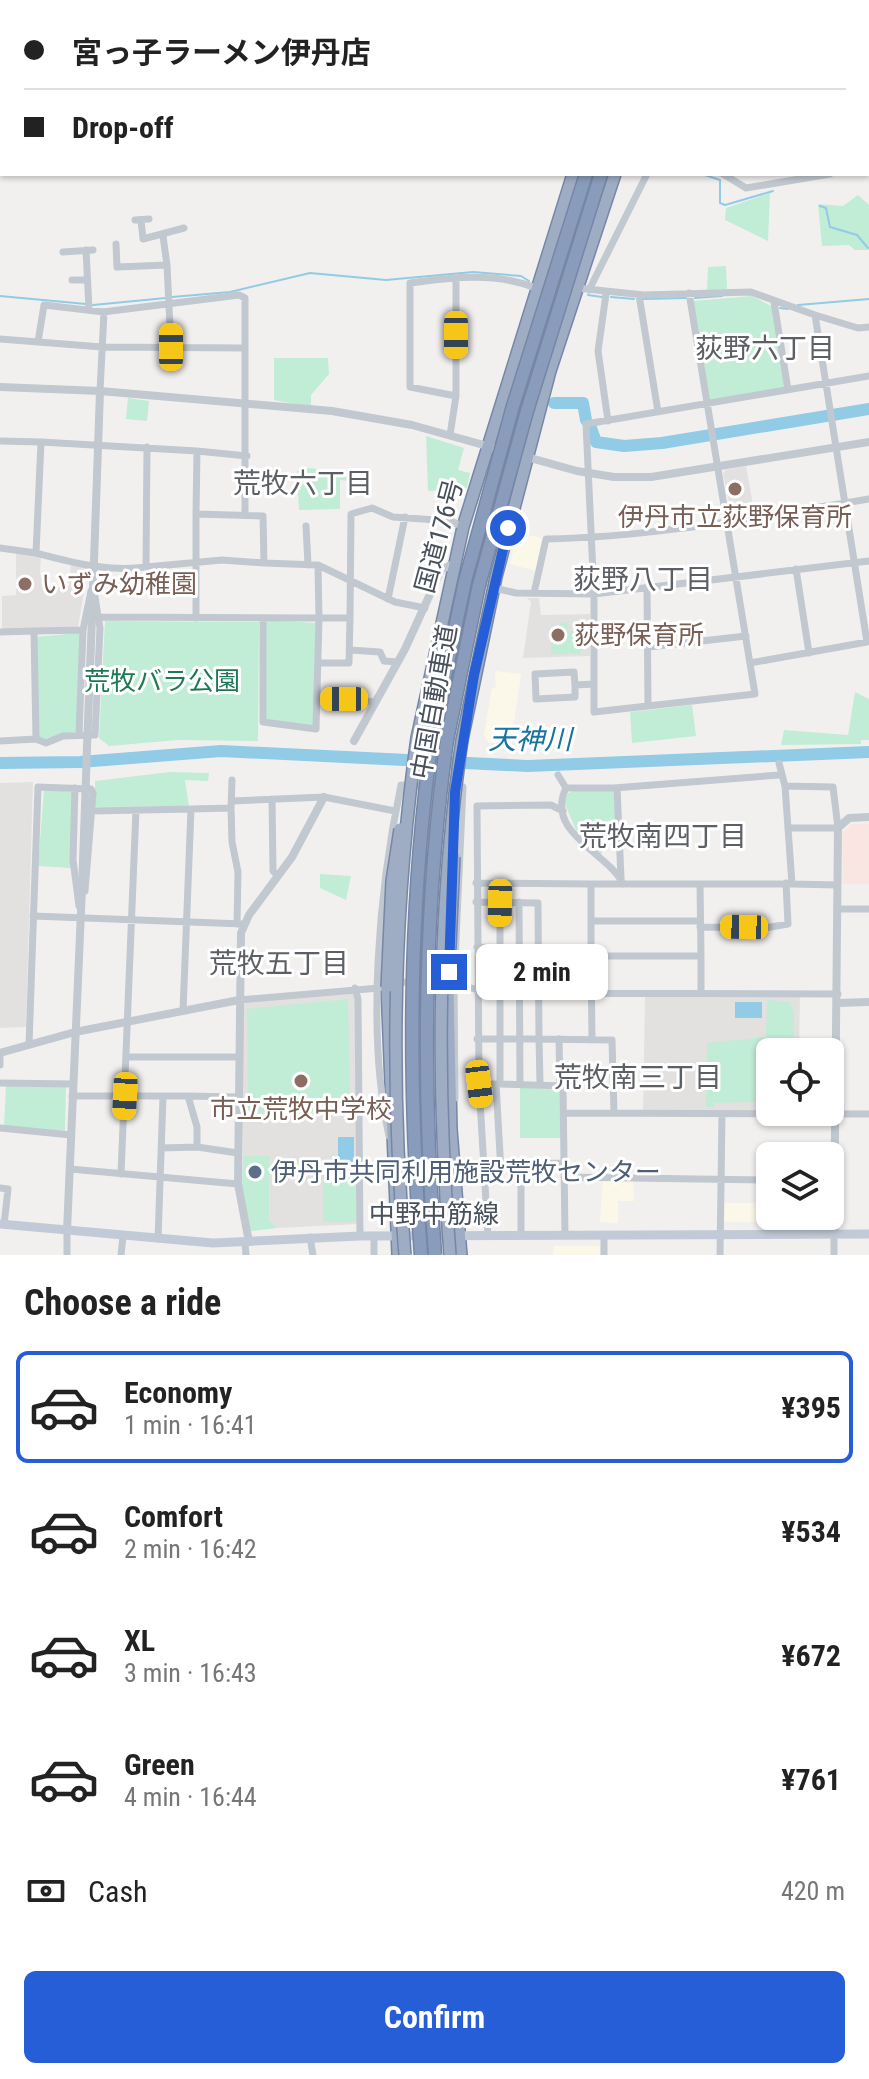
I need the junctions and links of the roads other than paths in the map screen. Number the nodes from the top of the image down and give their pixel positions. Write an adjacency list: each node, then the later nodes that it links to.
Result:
1 (572, 176): 17 (highway, 国道176号)
2 (585, 176): 246 (highway, 中国自動車道, bridge)
3 (600, 176): 247 (highway, 中国自動車道, bridge)
4 (614, 176): 18 (highway)
5 (646, 176): 18 (street)
6 (726, 176): 7 (street)
7 (818, 176)
8 (142, 219): 10 (street)
9 (184, 228): 10 (street)
10 (163, 236): 13 (street)
11 (116, 244): 13 (street)
12 (63, 252): 16 (street)
13 (167, 265): 22 (street)
14 (456, 278): 17 (street); 38 (street); 38 (street)
15 (72, 280): 16 (street)
16 (87, 280): 24 (street)
17 (536, 288): 48 (highway, 国道176号)
18 (583, 289): 20 (street); 53 (highway)
19 (689, 293): 21 (street); 23 (street); 39 (street)
20 (606, 294): 21 (street); 42 (street)
21 (639, 295): 41 (street)
22 (171, 302): 25 (street); 31 (street); 32 (street)
23 (774, 302): 26 (street); 36 (street)
24 (89, 309): 25 (street); 29 (street)
25 (103, 312): 30 (street)
26 (815, 315): 27 (street); 34 (street)
27 (869, 327)
28 (0, 339): 29 (street)
29 (38, 342): 30 (street)
30 (102, 347): 31 (street); 37 (street)
31 (171, 347): 32 (street)
32 (245, 348): 40 (street)
33 (869, 376): 34 (street)
34 (826, 383): 36 (street); 50 (street)
35 (0, 387): 37 (street)
36 (788, 390): 39 (street)
37 (100, 391): 40 (street); 47 (street)
38 (456, 396): 43 (street)
39 (707, 403): 41 (street); 54 (street)
40 (246, 404): 43 (street); 52 (street)
41 (658, 412): 42 (street)
42 (608, 421): 55 (street)
43 (450, 435): 48 (street)
44 (0, 441): 45 (street)
45 (41, 442): 47 (street); 66 (street)
46 (869, 442): 50 (street)
47 (98, 443): 49 (street); 75 (street)
48 (487, 446): 53 (street); 63 (highway, 国道176号)
49 (147, 447): 51 (street); 74 (street)
50 (835, 447): 54 (street); 57 (street)
51 (197, 451): 52 (street); 58 (street)
52 (247, 456): 59 (street)
53 (527, 458): 55 (street); 79 (highway)
54 (718, 466): 55 (street); 61 (street)
55 (588, 473): 64 (street)
56 (869, 499): 57 (street)
57 (845, 503): 61 (street); 70 (street)
58 (196, 514): 59 (street); 68 (street)
59 (245, 515): 69 (street)
60 (405, 517): 63 (street); 78 (street); 84 (street)
61 (727, 522): 64 (street); 77 (street)
62 (306, 526): 72 (street)
63 (463, 527): 71 (highway, 国道176号)
64 (590, 538): 82 (street); 83 (street)
65 (0, 548): 66 (street)
66 (36, 553): 75 (street)
67 (869, 561): 70 (street)
68 (195, 562): 69 (street); 74 (street); 87 (street)
69 (264, 563): 72 (street)
70 (855, 563): 76 (street); 91 (street)
71 (453, 564): 79 (street); 85 (street); 115 (highway, 国道176号, bridge)
72 (308, 565): 73 (street)
73 (318, 565): 78 (street); 89 (street)
74 (146, 567): 75 (street)
75 (94, 568): 80 (street)
76 (796, 569): 77 (street); 99 (street)
77 (736, 577): 81 (street); 95 (street)
78 (350, 580): 84 (street); 90 (street)
79 (495, 582): 82 (street); 121 (highway, bridge)
80 (93, 583): 86 (street); 92 (street)
81 (647, 587): 83 (street); 97 (street)
82 (534, 593): 83 (street)
83 (594, 594): 103 (street)
84 (388, 599): 85 (street)
85 (425, 608): 100 (street)
86 (96, 617): 87 (street); 108 (street); 146 (street, bridge)
87 (196, 618): 88 (street)
88 (263, 618): 89 (street); 105 (street)
89 (319, 618): 90 (street); 101 (street)
90 (350, 618): 98 (street)
91 (866, 622): 96 (street)
92 (83, 630): 93 (street); 108 (street)
93 (34, 631): 94 (street); 109 (street)
94 (0, 632)
95 (746, 636): 97 (street); 102 (street)
96 (868, 643): 99 (street)
97 (649, 647): 107 (street)
98 (350, 650): 100 (street); 101 (street)
99 (809, 653): 102 (street)
100 (397, 662): 106 (street)
101 (319, 663): 105 (street)
102 (750, 663): 107 (street)
103 (594, 684): 104 (street); 107 (street)
104 (575, 685): 104 (street)
105 (319, 699): 106 (street)
106 (375, 702): 111 (street)
107 (648, 706)
108 (79, 735): 109 (street)
109 (36, 739): 110 (street)
110 (0, 741)
111 (354, 741)
112 (779, 763): 114 (street)
113 (558, 775): 119 (street)
114 (779, 775): 117 (street); 120 (street)
115 (411, 779): 157 (highway, bridge); 245 (highway, 国道176号, bridge)
116 (232, 780): 124 (street)
117 (785, 786): 131 (street); 132 (street)
118 (75, 788): 127 (street); 145 (street); 146 (street)
119 (566, 788): 120 (street); 129 (street)
120 (617, 788): 134 (street)
121 (455, 792): 158 (highway, bridge); 248 (highway, bridge)
122 (324, 797): 123 (street); 128 (street); 133 (street)
123 (272, 799): 124 (street); 133 (street)
124 (231, 804): 125 (street); 150 (street)
125 (191, 809): 126 (street); 149 (street)
126 (136, 810): 127 (street); 147 (street)
127 (93, 811): 146 (street)
128 (395, 811): 157 (street); 158 (street)
129 (563, 811): 134 (street); 135 (street)
130 (869, 817): 132 (street)
131 (788, 828): 132 (street); 136 (street)
132 (838, 828): 139 (street)
133 (278, 876): 150 (street)
134 (622, 881): 137 (street); 138 (street)
135 (476, 883): 137 (street); 140 (street)
136 (789, 883): 138 (street); 139 (street); 151 (street)
137 (591, 884): 148 (street)
138 (700, 884): 151 (street)
139 (837, 885): 143 (street)
140 (476, 902): 142 (street); 152 (street)
141 (519, 902): 142 (street); 154 (street); 163 (street)
142 (500, 903): 153 (street)
143 (837, 909): 144 (street); 166 (street)
144 (869, 909)
145 (33, 916): 146 (street); 179 (street)
146 (80, 917): 147 (street); 171 (street)
147 (132, 920): 149 (street); 170 (street)
148 (591, 921): 151 (street); 155 (street)
149 (186, 922): 150 (street); 169 (street)
150 (240, 924): 167 (street)
151 (700, 924): 156 (street)
152 (477, 947): 153 (street); 160 (street)
153 (499, 948): 154 (street); 161 (street)
154 (520, 948): 162 (street)
155 (591, 956): 156 (street); 165 (street)
156 (701, 956): 164 (street)
157 (382, 986): 158 (street); 159 (street); 233 (highway)
158 (451, 986): 160 (street); 234 (highway)
159 (355, 988): 167 (street); 231 (street)
160 (478, 992): 161 (street); 175 (street)
161 (499, 993): 162 (street); 172 (street)
162 (520, 993): 163 (street); 173 (street)
163 (539, 993): 165 (street); 176 (street)
164 (701, 993): 165 (street); 166 (street)
165 (591, 994): 178 (street)
166 (838, 998): 168 (street); 174 (street)
167 (239, 1000): 169 (street); 182 (street)
168 (869, 1002)
169 (183, 1011): 170 (street)
170 (128, 1022): 171 (street); 181 (street)
171 (75, 1032): 179 (street); 186 (street)
172 (499, 1038): 173 (street); 175 (street); 188 (street)
173 (520, 1038): 176 (street); 189 (street)
174 (838, 1038)
175 (477, 1039): 187 (street)
176 (539, 1039): 177 (street); 185 (street)
177 (559, 1039): 178 (street); 190 (street)
178 (592, 1040): 197 (street)
179 (29, 1045): 180 (street)
180 (0, 1053): 183 (street)
181 (127, 1057): 182 (street); 192 (street)
182 (239, 1057): 195 (street)
183 (0, 1065)
184 (0, 1083): 186 (street)
185 (540, 1083): 189 (street); 190 (street)
186 (73, 1084): 191 (street)
187 (479, 1084): 188 (street); 205 (street)
188 (498, 1084): 189 (street); 206 (street)
189 (520, 1084)
190 (560, 1084): 196 (street)
191 (72, 1096): 192 (street); 204 (street)
192 (125, 1096): 194 (street); 213 (street)
193 (188, 1096): 194 (street); 195 (street); 207 (street)
194 (163, 1097): 208 (street)
195 (238, 1097): 209 (street)
196 (565, 1113): 197 (street); 210 (street)
197 (614, 1113): 198 (street)
198 (722, 1114): 199 (street); 216 (street)
199 (756, 1114)
200 (844, 1114): 201 (street)
201 (869, 1114)
202 (837, 1126): 224 (street)
203 (0, 1128): 204 (street)
204 (71, 1135): 211 (street)
205 (484, 1145): 206 (street); 212 (street)
206 (501, 1145): 212 (street)
207 (197, 1147): 208 (street); 209 (street)
208 (161, 1148): 215 (street)
209 (238, 1153): 218 (street)
210 (564, 1163): 214 (street); 226 (street)
211 (70, 1169): 213 (street); 222 (street)
212 (485, 1173): 235 (street)
213 (121, 1174): 215 (street)
214 (564, 1177): 216 (street); 227 (street)
215 (159, 1178): 218 (street); 237 (street)
216 (720, 1179): 217 (street); 229 (street)
217 (756, 1180)
218 (238, 1184): 238 (street)
219 (0, 1188): 220 (street)
220 (2, 1225): 222 (main road, 中野中筋線)
221 (781, 1230): 223 (street)
222 (67, 1231): 230 (main road, 中野中筋線); 239 (street)
223 (781, 1234): 224 (main road, 中野中筋線); 229 (main road, 中野中筋線)
224 (834, 1234): 225 (main road, 中野中筋線); 252 (street)
225 (869, 1234)
226 (521, 1235): 227 (main road, 中野中筋線); 235 (main road, 中野中筋線)
227 (565, 1235): 228 (main road, 中野中筋線)
228 (604, 1235): 229 (main road, 中野中筋線); 250 (street)
229 (720, 1235): 251 (street)
230 (123, 1236): 237 (main road, 中野中筋線); 240 (street)
231 (360, 1236): 232 (main road, 中野中筋線); 236 (main road, 中野中筋線)
232 (374, 1236): 233 (main road, 中野中筋線); 243 (street)
233 (396, 1236): 234 (main road, 中野中筋線); 244 (highway)
234 (459, 1236): 235 (main road, 中野中筋線); 249 (highway)
235 (488, 1236)
236 (310, 1237): 238 (main road, 中野中筋線); 242 (street)
237 (158, 1239): 238 (main road, 中野中筋線)
238 (247, 1243): 241 (street)
239 (67, 1255)
240 (121, 1255)
241 (246, 1255)
242 (313, 1255)
243 (374, 1255)
244 (398, 1255)
245 (405, 1255)
246 (421, 1255)
247 (435, 1255)
248 (450, 1255)
249 (461, 1255)
250 (604, 1255)
251 (720, 1255)
252 (834, 1255)

